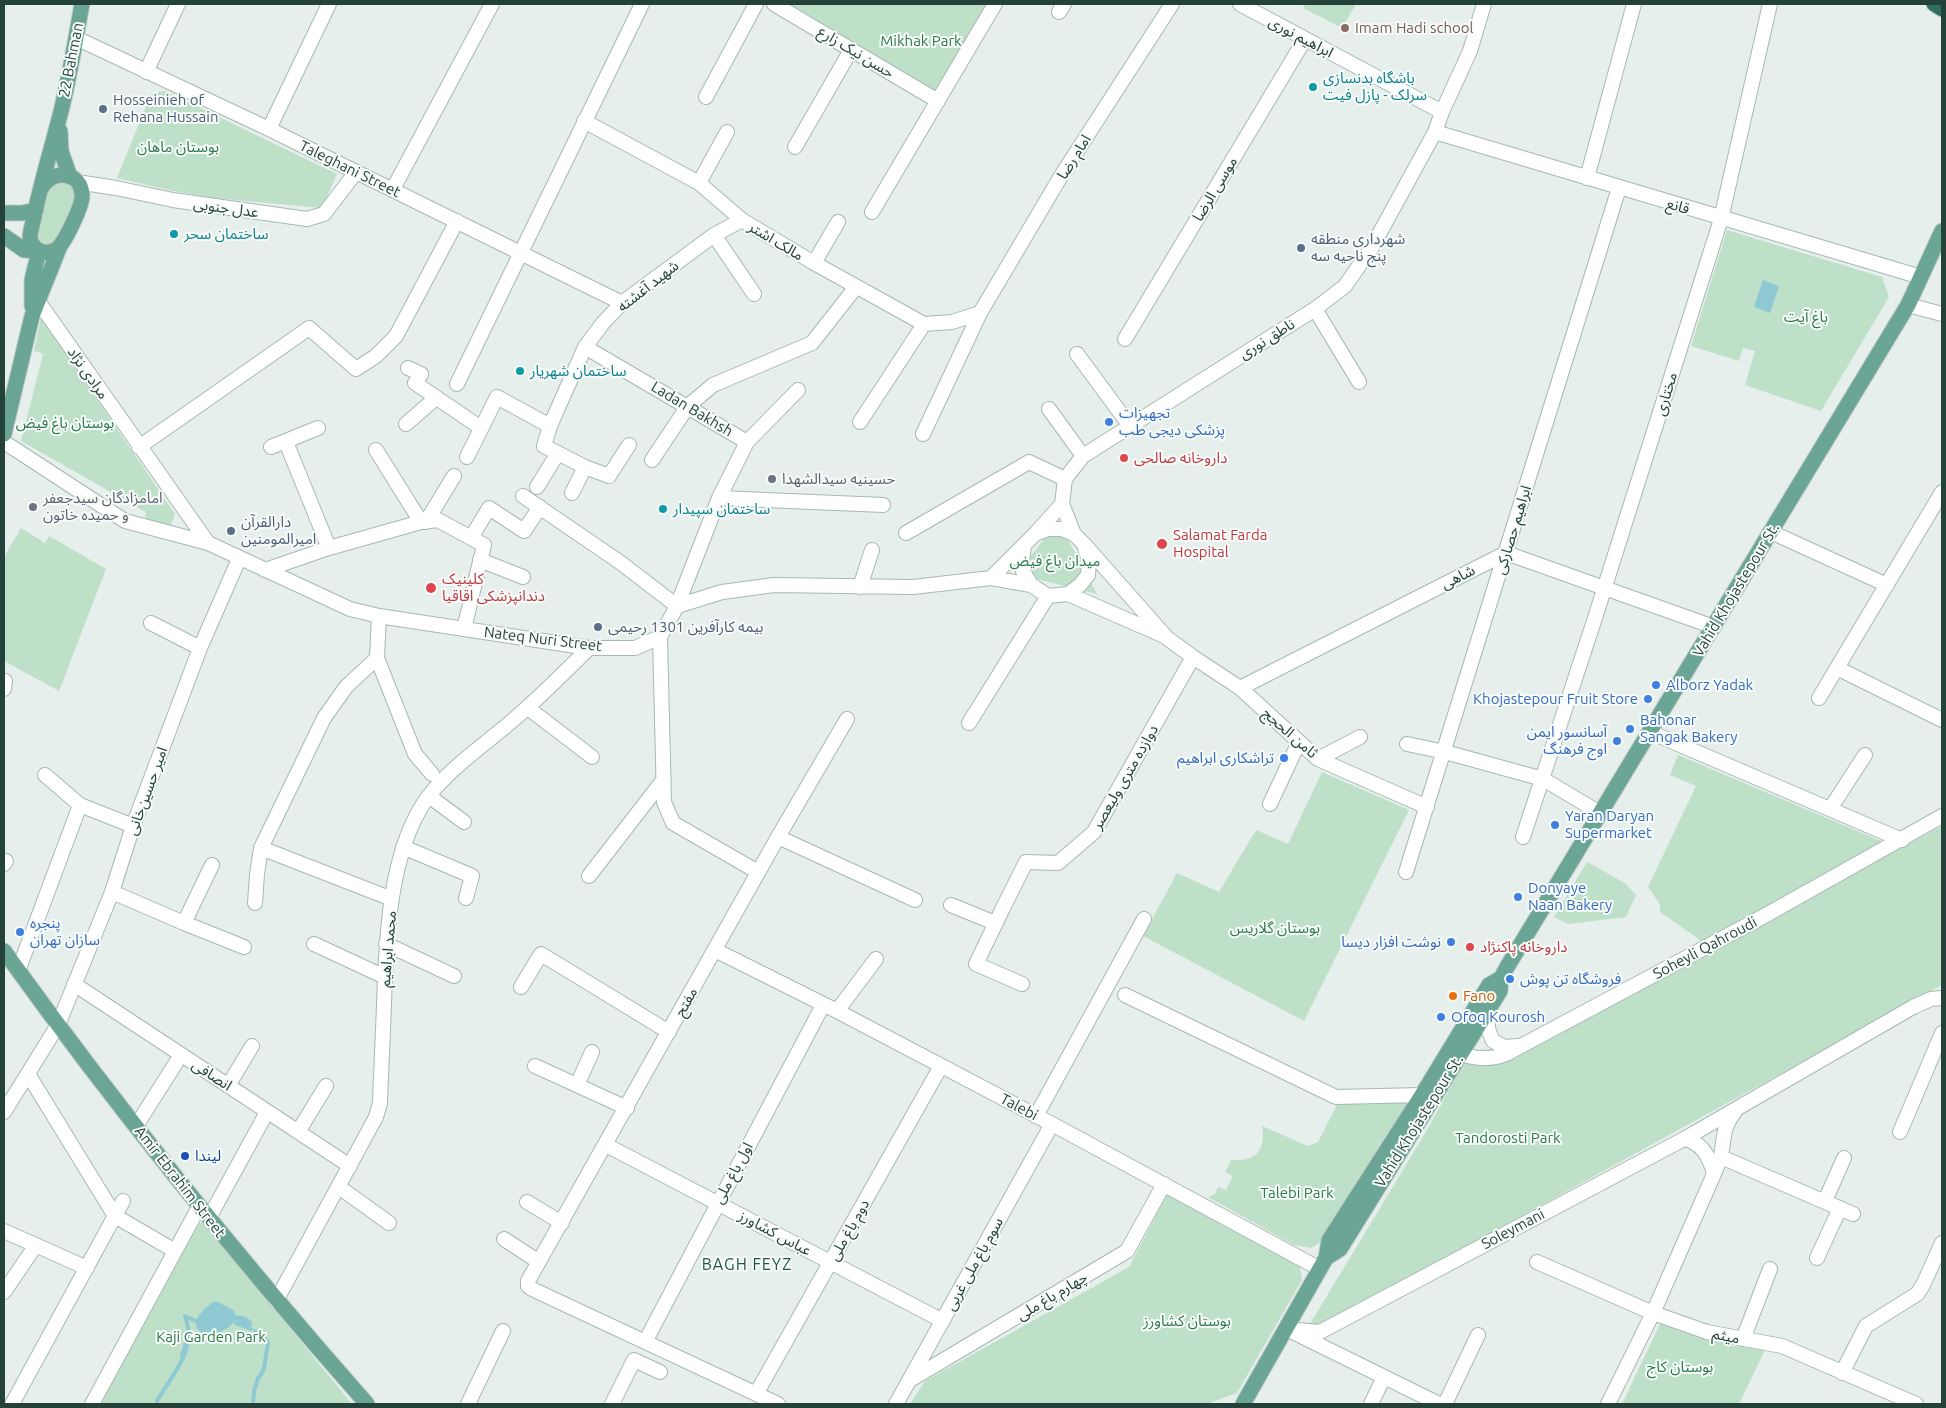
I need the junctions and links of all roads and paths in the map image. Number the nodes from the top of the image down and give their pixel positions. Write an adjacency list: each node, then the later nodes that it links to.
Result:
1 (82, 4): 16 (main road, 22 Bahman)
2 (178, 4): 19 (street)
3 (329, 4): 25 (street)
4 (492, 4): 34 (street)
5 (642, 4): 24 (street)
6 (756, 4): 20 (street)
7 (774, 4): 18 (street, حسن نیک زارع)
8 (995, 4): 21 (street)
9 (1172, 4): 57 (street, امام رضا)
10 (1240, 4): 17 (street, ابراهیم نوری)
11 (1484, 4): 22 (street, ناطق نوری)
12 (1634, 4): 30 (street)
13 (1770, 4): 39 (street, مختاری)
14 (1934, 4): 15 (highway)
15 (1942, 9)
16 (76, 38): 19 (street, Taleghani Street); 23 (main road, 22 Bahman)
17 (1306, 39): 22 (street, ابراهیم نوری); 61 (street, موسی الرضا)
18 (852, 50): 21 (street, حسن نیک زارع); 28 (street)
19 (146, 72): 25 (street, Taleghani Street)
20 (706, 97)
21 (938, 101): 37 (street)
22 (1442, 112): 27 (street, ناطق نوری)
23 (60, 117): 31 (main road, 22 Bahman); 35 (main road, 22 Bahman)
24 (584, 121): 32 (street, مالک اشتر); 48 (street)
25 (270, 129): 29 (street, Taleghani Street)
26 (728, 132): 32 (street)
27 (1435, 132): 30 (street, قانع); 56 (street, ناطق نوری)
28 (795, 147)
29 (356, 172): 31 (street, عدل جنوبی); 34 (street, Taleghani Street)
30 (1587, 178): 33 (street, قانع)
31 (73, 179): 35 (main road); 46 (main road, 22 Bahman)
32 (699, 183): 40 (street, مالک اشتر)
33 (1619, 188): 39 (street, قانع); 111 (street, ابراهیم حصارکی)
34 (393, 189): 41 (street, Taleghani Street)
35 (40, 191): 36 (main road, 22 Bahman)
36 (36, 210): 38 (main road); 47 (main road, 22 Bahman)
37 (872, 212)
38 (4, 213)
39 (1721, 219): 50 (street, قانع); 120 (street, مختاری)
40 (742, 220): 44 (street, شهید آغشته); 49 (street, مالک اشتر)
41 (457, 221): 48 (street, Taleghani Street); 83 (street)
42 (838, 222): 49 (street)
43 (1942, 231): 50 (main road)
44 (714, 235): 52 (street); 54 (street, شهید آغشته)
45 (4, 236): 47 (main road)
46 (60, 246): 47 (main road); 53 (main road)
47 (39, 251): 59 (main road)
48 (520, 252): 54 (street, Taleghani Street); 66 (street)
49 (814, 263): 51 (street, مالک اشتر)
50 (1921, 278): 55 (main road, Vahid Khojastepour St.)
51 (856, 287): 60 (street, مالک اشتر); 69 (street)
52 (754, 294)
53 (38, 301): 59 (main road); 83 (street, مرادی نژاد)
54 (622, 303): 62 (street, شهید آغشته)
55 (1908, 305): 58 (street); 102 (main road, Vahid Khojastepour St.)
56 (1314, 309): 65 (street); 74 (street, ناطق نوری)
57 (980, 313): 60 (street); 78 (street, امام رضا)
58 (1942, 314)
59 (32, 316): 77 (main road)
60 (924, 324): 71 (street)
61 (1125, 339)
62 (585, 347): 69 (street, Ladan Bakhsh); 73 (street, شهید آغشته)
63 (1077, 354): 74 (street)
64 (408, 368): 68 (street)
65 (1359, 382)
66 (457, 384)
67 (798, 390): 81 (street)
68 (436, 398): 72 (street); 76 (street)
69 (688, 406): 81 (street, Ladan Bakhsh); 89 (street)
70 (1049, 409): 87 (street)
71 (860, 422)
72 (406, 424)
73 (550, 426): 76 (street); 86 (street, شهید آغشته)
74 (1130, 426): 87 (street, ناطق نوری)
75 (318, 428): 80 (street)
76 (481, 428): 88 (street)
77 (4, 434)
78 (923, 434)
79 (4, 442): 107 (street)
80 (286, 442): 84 (street); 109 (street)
81 (747, 442): 97 (street, Ladan Bakhsh)
82 (629, 445): 90 (street)
83 (139, 447): 107 (street, مرادی نژاد)
84 (271, 447)
85 (376, 450): 101 (street)
86 (558, 453): 90 (street); 93 (street)
87 (1082, 456): 92 (street, ناطق نوری)
88 (467, 457)
89 (652, 460)
90 (585, 467): 95 (street)
91 (454, 476): 101 (street)
92 (1065, 479): 98 (street, ناطق نوری); 103 (street)
93 (537, 487)
94 (1942, 492): 118 (street)
95 (572, 493)
96 (523, 496): 100 (street)
97 (719, 498): 99 (street); 123 (street, Ladan Bakhsh)
98 (1062, 504): 104 (street); 106 (street)
99 (883, 505)
100 (540, 507): 105 (street); 123 (street)
101 (428, 521): 105 (street); 109 (street)
102 (1771, 532): 118 (street); 126 (main road, Vahid Khojastepour St.)
103 (906, 533)
104 (1035, 534): 106 (street); 108 (street)
105 (471, 538): 113 (street)
106 (1079, 539): 121 (street); 129 (street)
107 (208, 543): 112 (street, Nateq Nuri Street)
108 (1024, 546): 116 (street); 117 (street)
109 (329, 548): 114 (street)
110 (872, 550): 119 (street)
111 (1506, 553): 120 (street); 135 (street, شاهی); 145 (street, ابراهیم حصارکی)
112 (239, 559): 114 (street, Nateq Nuri Street); 130 (street, امیر حسین‌خانی)
113 (480, 560): 115 (street); 127 (street)
114 (265, 570): 124 (street, Nateq Nuri Street)
115 (524, 577)
116 (991, 578): 117 (street); 119 (street)
117 (1032, 585): 122 (street)
118 (1887, 585): 134 (street)
119 (860, 586): 123 (street)
120 (1605, 587): 126 (street); 152 (street, مختاری)
121 (1068, 594): 122 (street); 129 (street)
122 (1048, 596): 140 (street)
123 (677, 606): 128 (street)
124 (380, 616): 127 (street, Nateq Nuri Street); 133 (street)
125 (151, 623): 130 (street)
126 (1714, 626): 141 (main road, Vahid Khojastepour St.)
127 (464, 629): 131 (street, Nateq Nuri Street)
128 (660, 637): 131 (street, Nateq Nuri Street); 151 (street)
129 (1167, 638): 132 (street, ثامن الحجج)
130 (200, 648): 161 (street, امیر حسین‌خانی)
131 (589, 648): 137 (street, محمد ابراهیم)
132 (1193, 657): 135 (street, ثامن الحجج); 177 (street, دوازده متری ولیعصر)
133 (377, 658): 149 (street); 166 (street)
134 (1837, 668): 136 (street); 139 (street)
135 (1240, 688): 143 (street, ثامن الحجج)
136 (1819, 698)
137 (528, 708): 147 (street); 153 (street, محمد ابراهیم)
138 (847, 719): 162 (street, مفتح)
139 (1942, 720)
140 (969, 723)
141 (1650, 732): 157 (street); 158 (main road, Vahid Khojastepour St.)
142 (1360, 736): 148 (street)
143 (1299, 742): 148 (street, ثامن الحجج); 154 (street)
144 (1407, 744): 145 (street)
145 (1445, 752): 152 (street); 156 (street, ابراهیم حصارکی)
146 (1865, 755): 157 (street)
147 (592, 757)
148 (1318, 758): 156 (street, ثامن الحجج)
149 (432, 774)
150 (45, 775): 155 (street)
151 (664, 779): 168 (street); 170 (street)
152 (1543, 779): 158 (street); 163 (street, مختاری)
153 (429, 796): 160 (street); 165 (street, محمد ابراهیم)
154 (1270, 804)
155 (80, 805): 161 (street); 186 (street)
156 (1427, 807): 169 (street, ابراهیم حصارکی)
157 (1830, 809): 164 (street)
158 (1600, 814): 189 (main road, Vahid Khojastepour St.)
159 (1942, 816): 164 (street, Soheyli Qahroudi)
160 (464, 822)
161 (133, 826): 171 (street, امیر حسین‌خانی)
162 (778, 837): 168 (street, مفتح); 174 (street)
163 (1524, 837)
164 (1902, 840): 201 (street, Soheyli Qahroudi)
165 (403, 847): 172 (street); 173 (street, محمد ابراهیم)
166 (261, 848): 173 (street); 175 (street)
167 (212, 865): 179 (street)
168 (758, 872): 183 (street, مفتح)
169 (1406, 872)
170 (589, 876)
171 (112, 892): 179 (street); 190 (street, امیر حسین‌خانی)
172 (466, 898)
173 (392, 899): 181 (street, محمد ابراهیم)
174 (915, 900)
175 (255, 903)
176 (952, 904): 177 (street)
177 (1000, 914): 191 (street)
178 (1144, 919): 217 (street)
179 (184, 924): 182 (street)
180 (314, 944): 188 (street)
181 (386, 944): 187 (street); 188 (street, محمد ابراهیم)
182 (244, 947)
183 (715, 950): 195 (street, Talebi); 199 (street, مفتح)
184 (4, 951): 186 (main road, Amir Ebrahim Street)
185 (876, 959): 197 (street)
186 (18, 971): 198 (main road, Amir Ebrahim Street)
187 (454, 976)
188 (385, 977): 226 (street, محمد ابراهیم)
189 (1501, 978): 196 (main road, Vahid Khojastepour St.); 204 (main road, Vahid Khojastepour St.)
190 (74, 984): 198 (street, امیر حسین‌خانی); 205 (street, انصافی)
191 (1022, 984)
192 (521, 987): 199 (street)
193 (1125, 995): 212 (street)
194 (1937, 998): 214 (street, Soleymani)
195 (823, 1005): 197 (street, Talebi); 233 (street, اول باغ ملی)
196 (1488, 1010): 201 (street); 204 (main road, Vahid Khojastepour St.)
197 (837, 1011): 207 (street, Talebi)
198 (58, 1025): 208 (street, امیر حسین‌خانی); 219 (main road, Amir Ebrahim Street)
199 (669, 1032): 213 (street, مفتح)
200 (1942, 1033): 221 (street)
201 (1524, 1044): 204 (street, Soheyli Qahroudi)
202 (252, 1046): 210 (street)
203 (592, 1052): 209 (street)
204 (1456, 1052): 212 (main road, Vahid Khojastepour St.); 250 (main road, Vahid Khojastepour St.)
205 (181, 1055): 210 (street, انصافی); 219 (street)
206 (535, 1066): 209 (street)
207 (941, 1066): 217 (street, Talebi); 248 (street, دوم باغ ملی)
208 (28, 1074): 215 (street, امیر حسین‌خانی); 237 (street)
209 (577, 1085): 213 (street)
210 (228, 1086): 216 (street, انصافی)
211 (326, 1086): 220 (street)
212 (1422, 1095): 250 (main road, Vahid Khojastepour St.)
213 (627, 1108): 223 (street, مفتح)
214 (1737, 1110): 222 (street, Soleymani); 224 (street)
215 (4, 1112)
216 (267, 1112): 220 (street, انصافی); 238 (street)
217 (1036, 1116): 218 (street, Talebi)
218 (1052, 1124): 228 (street, Talebi); 256 (street, سوم باغ ملی غربی)
219 (136, 1126): 234 (main road, Amir Ebrahim Street)
220 (298, 1132): 226 (street, انصافی)
221 (1900, 1132)
222 (1684, 1139): 227 (street); 257 (street, Soleymani)
223 (606, 1145): 233 (street, عباس کشاورز); 240 (street, مفتح)
224 (1720, 1157): 227 (street); 231 (street)
225 (1844, 1158): 231 (street)
226 (350, 1166): 229 (street, محمد ابراهیم)
227 (1714, 1174): 255 (street)
228 (1164, 1184): 250 (street, Talebi); 265 (street, چهارم باغ ملی)
229 (339, 1187): 239 (street); 254 (street, محمد ابراهیم)
230 (124, 1201): 237 (street)
231 (1825, 1201): 235 (street)
232 (527, 1202): 240 (street)
233 (717, 1203): 248 (street, عباس کشاورز); 261 (street, اول باغ ملی)
234 (199, 1207): 238 (main road, Amir Ebrahim Street); 245 (street)
235 (1840, 1208): 236 (street); 246 (street)
236 (1853, 1214)
237 (115, 1216): 245 (street); 251 (street)
238 (209, 1218): 254 (main road, Amir Ebrahim Street)
239 (389, 1223)
240 (562, 1223): 247 (street, مفتح)
241 (4, 1231): 244 (street)
242 (504, 1239): 247 (street)
243 (1942, 1243): 263 (street)
244 (36, 1245): 251 (street); 253 (street)
245 (175, 1251): 268 (street)
246 (1817, 1258)
247 (539, 1262): 261 (street, مفتح)
248 (831, 1262): 256 (street, عباس کشاورز); 266 (street, دوم باغ ملی)
249 (1537, 1262): 255 (street, میثم)
250 (1323, 1263): 257 (main road, Vahid Khojastepour St.)
251 (87, 1268): 267 (street)
252 (1770, 1269): 260 (street)
253 (4, 1292)
254 (276, 1301): 269 (main road, Amir Ebrahim Street)
255 (1653, 1313): 260 (street, میثم); 278 (street)
256 (943, 1321): 265 (street, سوم باغ ملی غربی)
257 (1286, 1329): 264 (street); 274 (main road, Vahid Khojastepour St.)
258 (503, 1332): 270 (street)
259 (1478, 1335): 277 (street)
260 (1744, 1339): 263 (street, میثم)
261 (645, 1342): 266 (street)
262 (660, 1372): 271 (street)
263 (1842, 1373): 279 (street, میثم)
264 (1384, 1377): 275 (street); 276 (street)
265 (910, 1380): 273 (street, سوم باغ ملی غربی)
266 (756, 1394): 272 (street)
267 (12, 1404)
268 (92, 1404)
269 (367, 1404)
270 (468, 1404)
271 (612, 1404)
272 (778, 1404)
273 (896, 1404)
274 (1243, 1404)
275 (1371, 1404)
276 (1438, 1404)
277 (1445, 1404)
278 (1608, 1404)
279 (1916, 1404)

